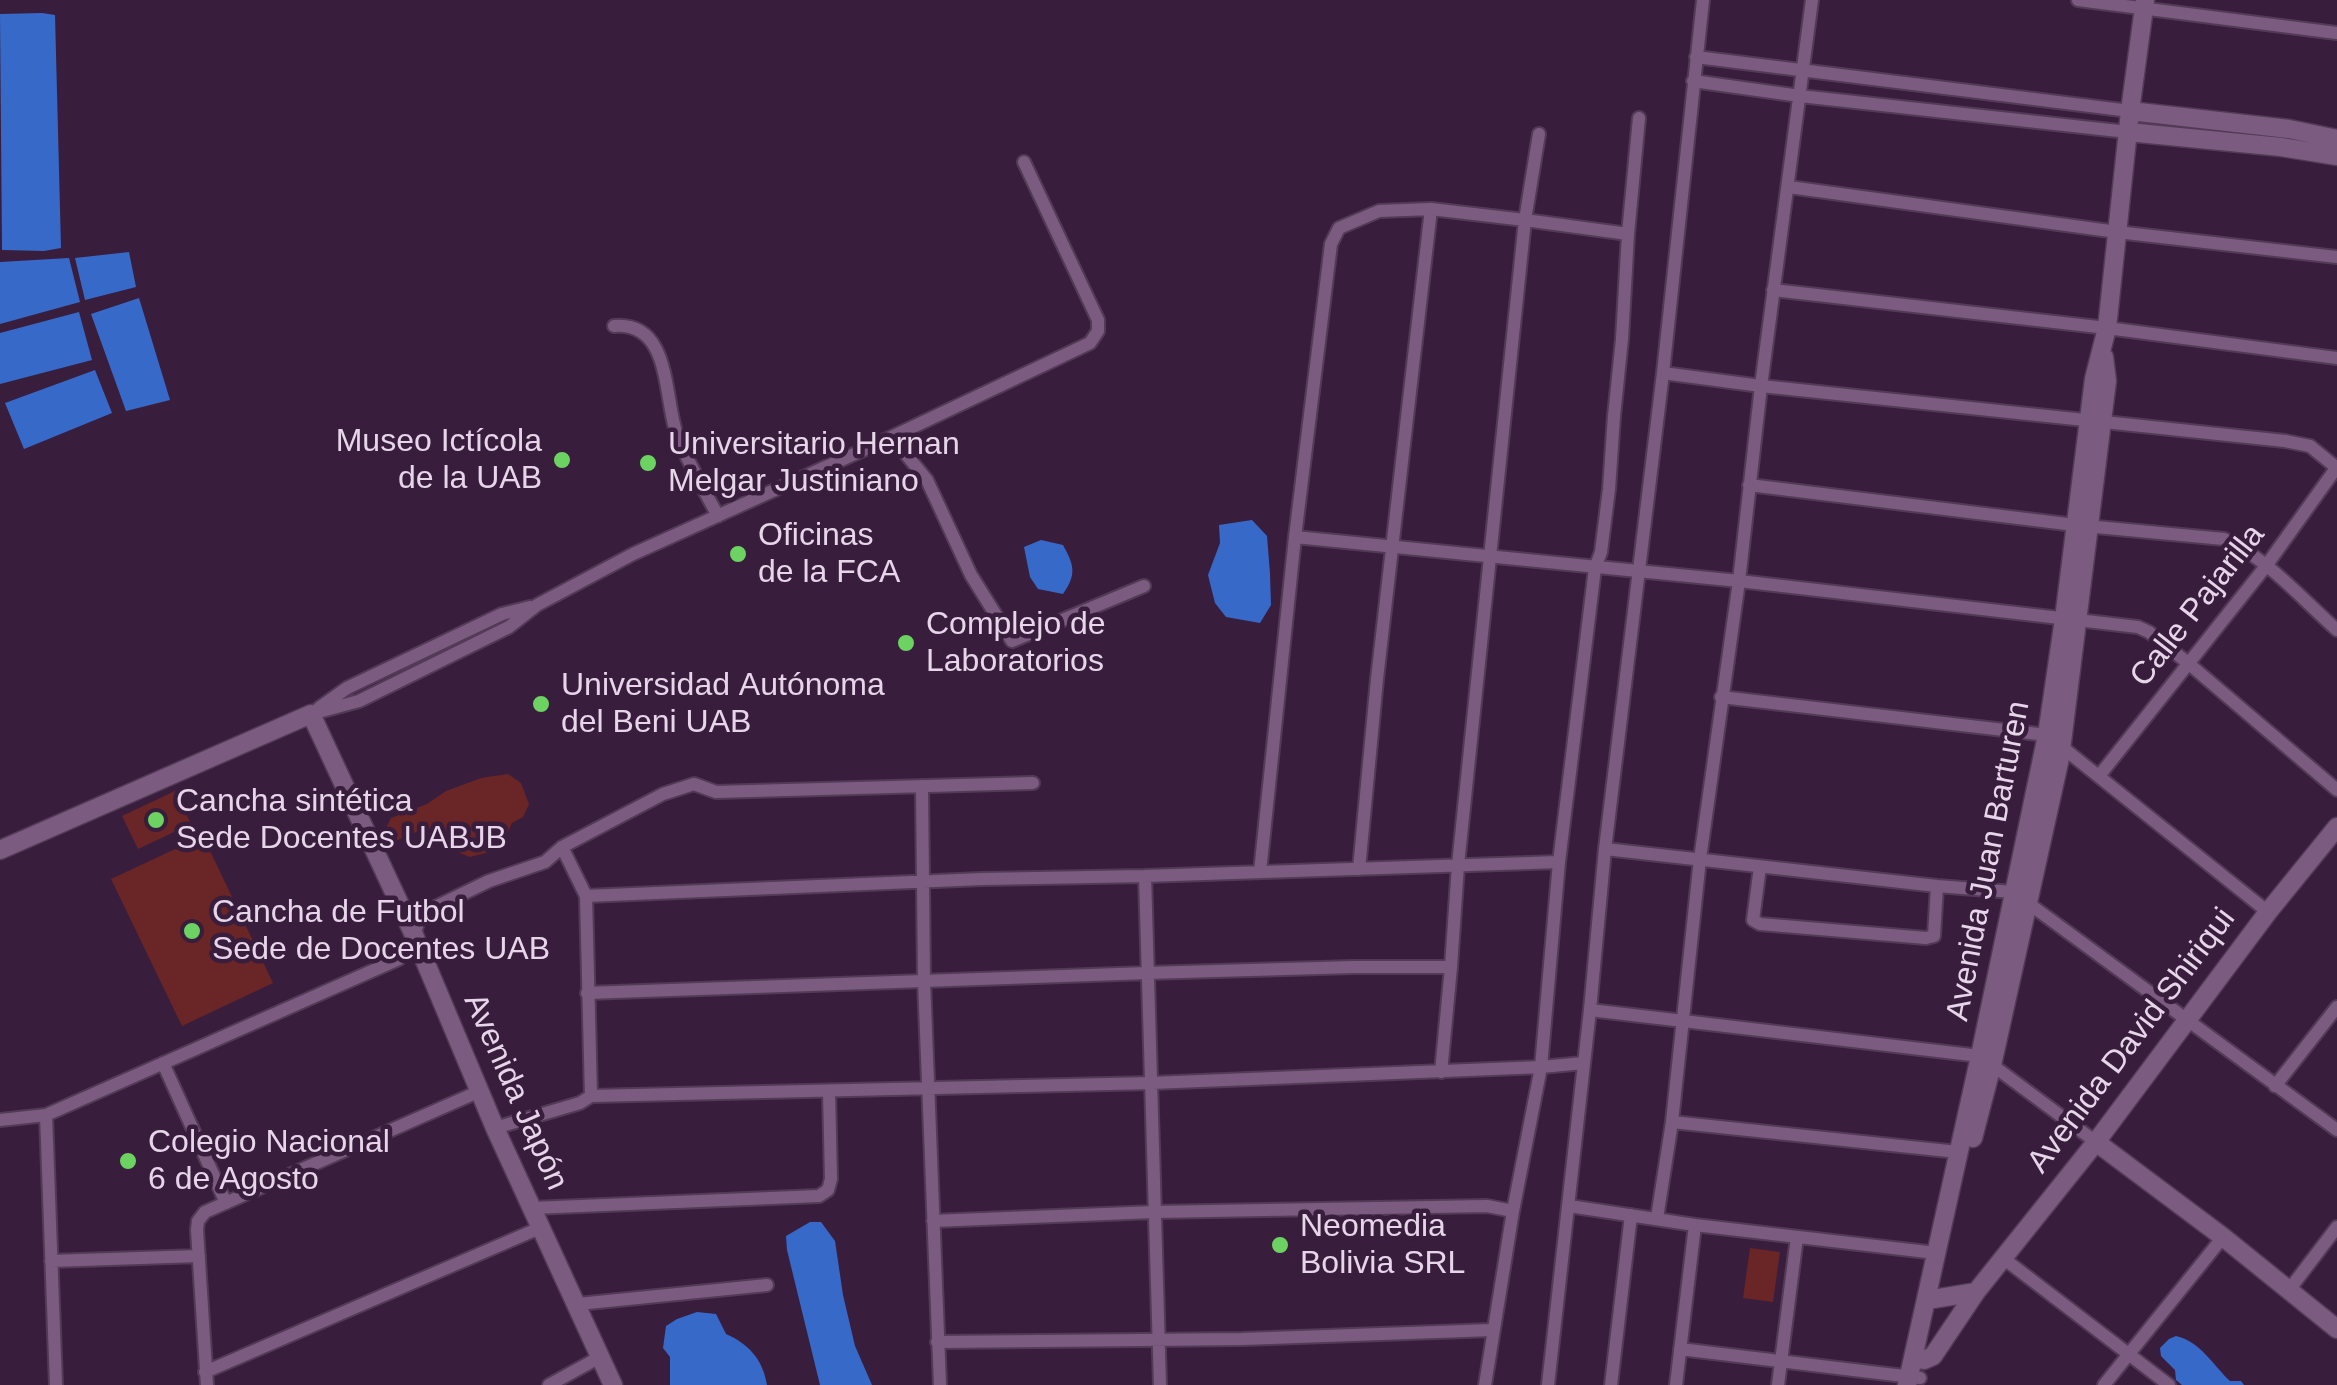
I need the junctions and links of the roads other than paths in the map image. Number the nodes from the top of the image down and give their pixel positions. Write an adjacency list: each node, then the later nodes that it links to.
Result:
1 (1703, 0): 6 (street)
2 (1812, 0): 7 (street)
3 (2078, 0): 4 (street)
4 (2145, 4): 5 (street); 10 (street, Avenida Juan Barturen)
5 (2337, 33)
6 (1696, 58): 7 (street); 8 (street)
7 (1803, 71): 9 (street); 10 (street)
8 (1694, 81): 9 (street); 27 (street)
9 (1800, 96): 12 (street); 17 (street)
10 (2130, 112): 12 (street, Avenida Juan Barturen); 14 (street)
11 (1639, 118): 21 (street)
12 (2128, 132): 15 (street); 20 (street, Avenida Juan Barturen)
13 (1539, 134): 19 (street)
14 (2337, 139)
15 (2337, 156)
16 (1024, 162): 30 (street)
17 (1789, 188): 20 (street); 23 (street)
18 (1431, 208): 19 (street); 35 (street); 36 (street)
19 (1526, 220): 21 (street); 37 (street)
20 (2117, 232): 22 (street); 25 (street, Avenida Juan Barturen)
21 (1628, 234): 39 (street)
22 (2337, 257)
23 (1773, 290): 25 (street); 28 (street)
24 (614, 326): 33 (street)
25 (2107, 328): 26 (street); 29 (street, Avenida Juan Barturen)
26 (2337, 358)
27 (1663, 373): 28 (street); 40 (street)
28 (1761, 386): 29 (street); 32 (street)
29 (2095, 423): 31 (street); 34 (street, Avenida Juan Barturen)
30 (881, 442): 33 (street); 42 (street)
31 (2337, 468): 38 (street, Calle Pajarilla)
32 (1749, 485): 34 (street); 41 (street)
33 (718, 516): 47 (street)
34 (2082, 526): 38 (street); 43 (street, Avenida Juan Barturen)
35 (1295, 537): 36 (street); 62 (street)
36 (1392, 546): 37 (street); 61 (street)
37 (1490, 557): 39 (street); 59 (street)
38 (2266, 566): 44 (street); 45 (street, Calle Pajarilla)
39 (1595, 568): 40 (street); 58 (street)
40 (1640, 571): 41 (street); 55 (street)
41 (1739, 581): 43 (street); 46 (street)
42 (1144, 586)
43 (2071, 619): 45 (street); 48 (street, Avenida Juan Barturen)
44 (2337, 630)
45 (2188, 663): 49 (street, Calle Pajarilla); 52 (street)
46 (1721, 696): 48 (street); 57 (street)
47 (311, 714): 56 (street); 69 (street, Avenida Japón)
48 (2054, 741): 49 (street); 67 (street, Avenida Juan Barturen)
49 (2098, 776): 68 (street)
50 (1033, 783): 51 (street)
51 (922, 786): 54 (street); 64 (street)
52 (2337, 790)
53 (2337, 827): 68 (street, Avenida David Shiriqui)
54 (562, 847): 66 (street); 69 (street)
55 (1605, 848): 57 (street); 75 (street)
56 (0, 850)
57 (1700, 858): 60 (street); 77 (street)
58 (1559, 862): 59 (street); 81 (street)
59 (1458, 866): 61 (street); 70 (street)
60 (1760, 867): 65 (street); 65 (street)
61 (1359, 869): 62 (street)
62 (1260, 872): 63 (street)
63 (1145, 876): 64 (street); 71 (street)
64 (923, 881): 66 (street); 72 (street)
65 (1937, 886): 67 (street)
66 (586, 896): 73 (street)
67 (2021, 897): 76 (street); 78 (street, Avenida Juan Barturen)
68 (2268, 912): 76 (street, Avenida David Shiriqui)
69 (414, 935): 80 (street); 86 (street, Avenida Japón)
70 (1451, 967): 71 (street); 82 (street)
71 (1147, 973): 72 (street); 83 (street)
72 (924, 981): 73 (street); 85 (street)
73 (587, 993): 88 (street)
74 (2337, 1007): 84 (street)
75 (1590, 1010): 77 (street); 79 (street)
76 (2188, 1020): 84 (street); 94 (street, Avenida David Shiriqui)
77 (1683, 1022): 78 (street); 91 (street)
78 (1986, 1060): 94 (street); 95 (street, Avenida Juan Barturen); 116 (street, Avenida Juan Barturen)
79 (1584, 1063): 81 (street); 97 (street)
80 (163, 1064): 89 (street); 96 (street)
81 (1541, 1067): 82 (street); 99 (street)
82 (1441, 1072): 83 (street)
83 (1152, 1082): 85 (street); 100 (street)
84 (2275, 1086): 93 (street)
85 (927, 1089): 87 (street); 103 (street)
86 (480, 1091): 92 (street, Avenida Japón); 96 (street)
87 (829, 1092): 88 (street); 98 (street)
88 (591, 1096): 92 (street)
89 (46, 1116): 90 (street); 112 (street)
90 (0, 1120)
91 (1672, 1122): 95 (street); 102 (street)
92 (495, 1128): 98 (street, Avenida Japón)
93 (2337, 1130)
94 (2096, 1142): 108 (street); 111 (street, Avenida David Shiriqui)
95 (1958, 1152): 109 (street, Avenida Juan Barturen)
96 (226, 1203): 110 (street)
97 (1568, 1206): 101 (street); 134 (street)
98 (533, 1208): 105 (street, Avenida Japón)
99 (1512, 1211): 100 (street); 119 (street)
100 (1154, 1212): 103 (street); 120 (street)
101 (1632, 1215): 102 (street); 135 (street)
102 (1657, 1218): 104 (street)
103 (933, 1221): 121 (street)
104 (1695, 1225): 107 (street); 122 (street)
105 (542, 1227): 117 (street, Avenida Japón); 127 (street)
106 (2337, 1227): 114 (street)
107 (1797, 1237): 109 (street); 125 (street)
108 (2223, 1237): 114 (street); 123 (street)
109 (1936, 1253): 116 (street, Avenida Juan Barturen)
110 (199, 1256): 112 (street); 127 (street)
111 (2002, 1258): 115 (street, Avenida David Shiriqui); 123 (street)
112 (51, 1261): 128 (street)
113 (767, 1285): 117 (street)
114 (2290, 1290): 118 (street)
115 (1976, 1292): 116 (street); 126 (street, Avenida David Shiriqui)
116 (1932, 1299): 126 (street, Avenida Juan Barturen)
117 (578, 1304): 124 (street, Avenida Japón)
118 (2337, 1329)
119 (1492, 1330): 120 (street); 133 (street)
120 (1159, 1339): 121 (street); 132 (street)
121 (937, 1342): 131 (street)
122 (1680, 1349): 125 (street); 136 (street)
123 (2128, 1355): 138 (street); 139 (street)
124 (600, 1357): 129 (street); 130 (street, Avenida Japón)
125 (1781, 1361): 126 (street); 137 (street)
126 (1915, 1374)
127 (206, 1378)
128 (56, 1385)
129 (549, 1385)
130 (614, 1385)
131 (940, 1385)
132 (1160, 1385)
133 (1485, 1385)
134 (1548, 1385)
135 (1611, 1385)
136 (1676, 1385)
137 (1778, 1385)
138 (2104, 1385)
139 (2169, 1385)

